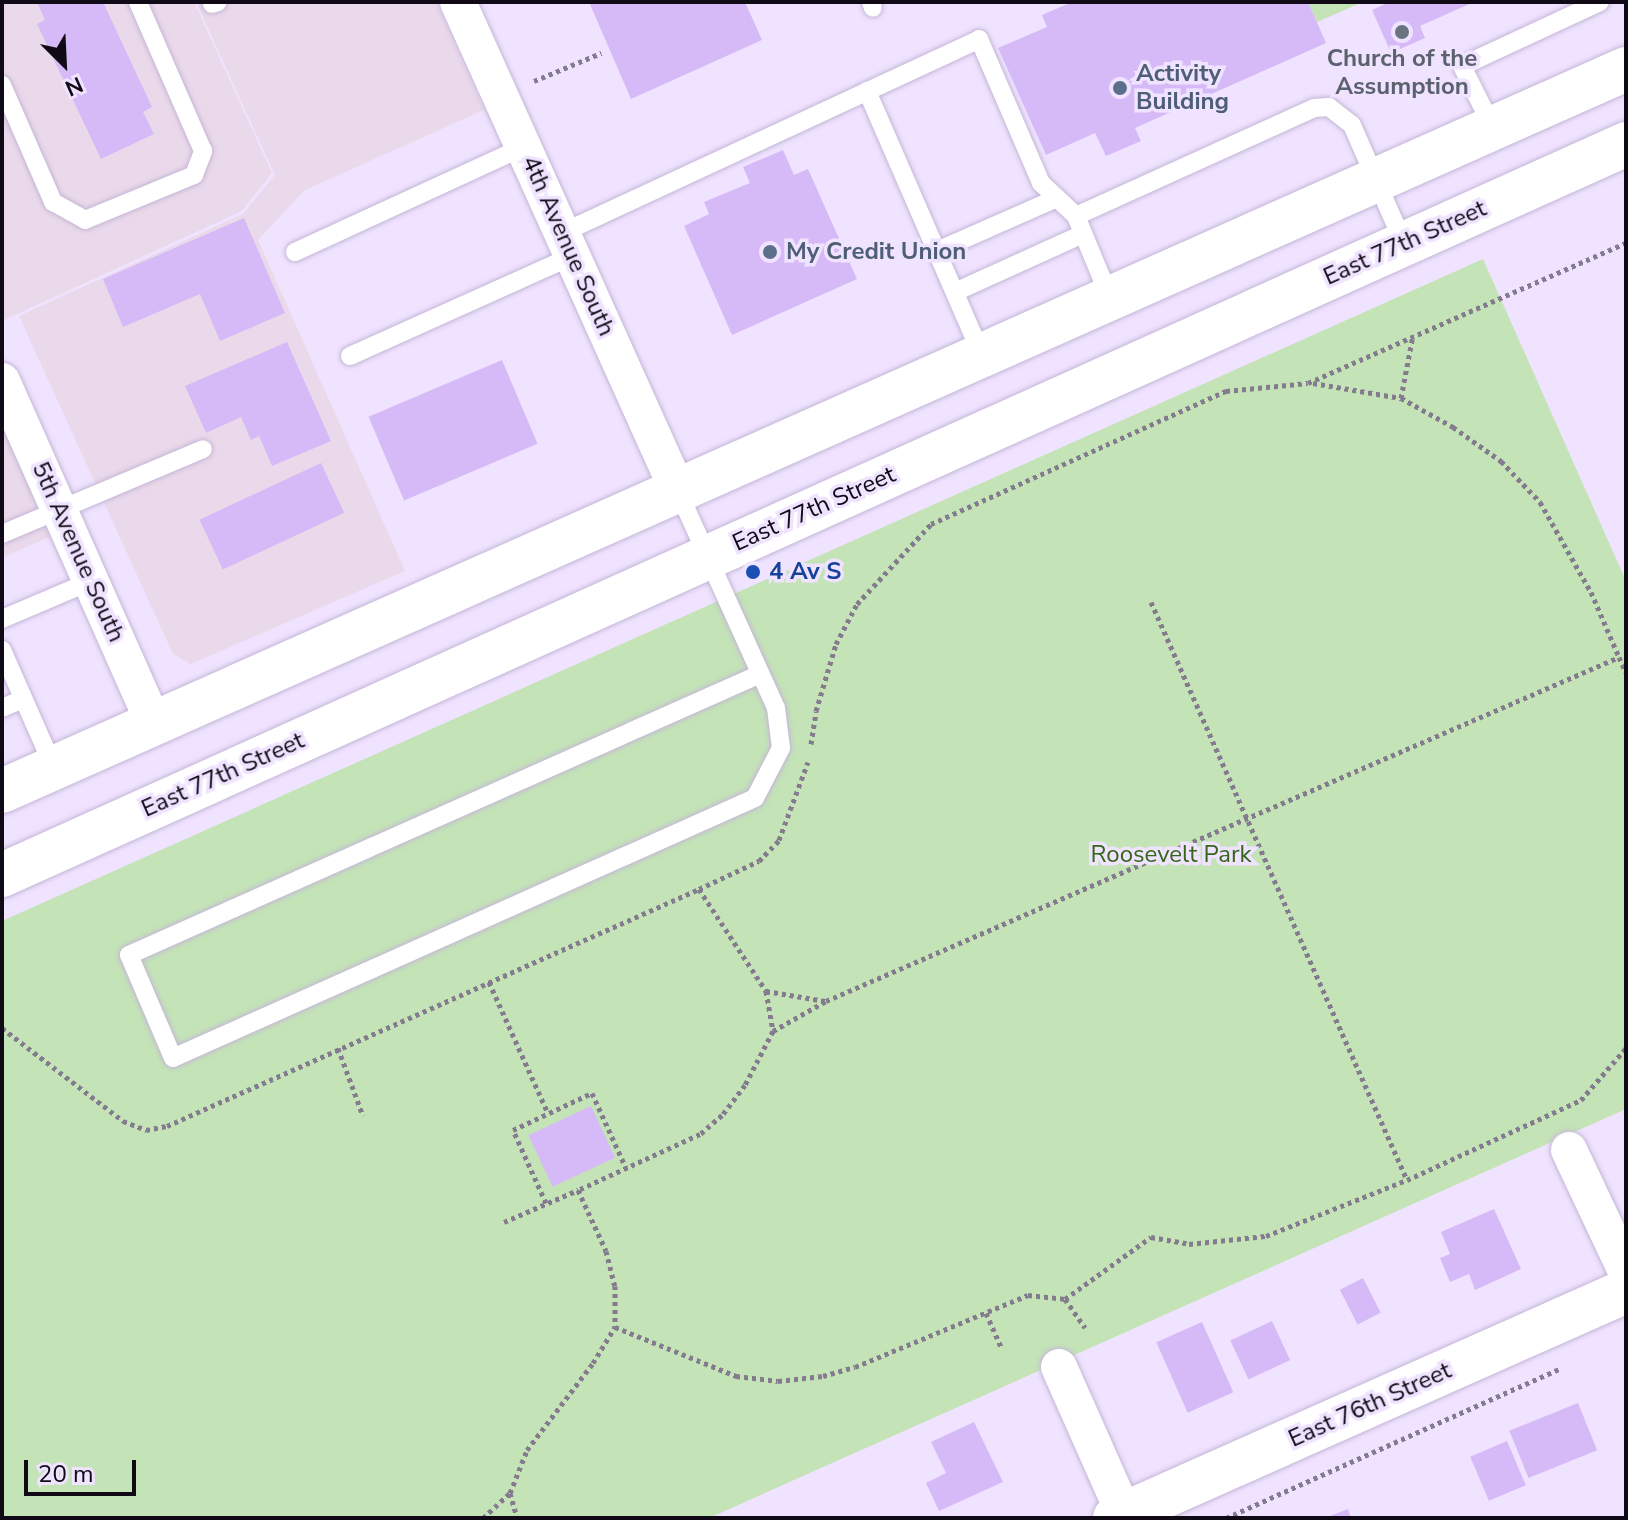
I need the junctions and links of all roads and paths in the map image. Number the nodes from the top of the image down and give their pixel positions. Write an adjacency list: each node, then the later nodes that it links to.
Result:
1 (138, 2): 7 (lane)
2 (458, 2): 11 (street, 4th Avenue South)
3 (1600, 2): 9 (lane)
4 (601, 53): 6 (path)
5 (1626, 69): 9 (street)
6 (534, 81)
7 (2, 85)
8 (867, 91): 13 (lane); 18 (lane); 19 (lane)
9 (1493, 128): 12 (street)
10 (1626, 144): 17 (street, East 77th Street)
11 (523, 147): 18 (street, 4th Avenue South); 20 (lane)
12 (1377, 179): 14 (lane); 17 (lane); 22 (street)
13 (1057, 198): 14 (lane); 19 (lane)
14 (1076, 216): 15 (lane)
15 (1083, 234): 21 (lane); 22 (lane)
16 (1626, 243): 23 (path)
17 (1404, 244): 33 (street, East 77th Street)
18 (567, 245): 25 (lane); 30 (street, 4th Avenue South)
19 (937, 251): 21 (lane)
20 (295, 252)
21 (955, 292): 24 (lane)
22 (1110, 298): 24 (street)
23 (1413, 335): 27 (path); 28 (path)
24 (982, 355): 30 (street)
25 (350, 356)
26 (2, 381): 31 (street, 5th Avenue South)
27 (1308, 383): 28 (path); 48 (path)
28 (1401, 398): 38 (path)
29 (203, 449): 31 (lane)
30 (678, 491): 33 (lane); 43 (street)
31 (59, 510): 32 (lane); 34 (street, 5th Avenue South)
32 (2, 534)
33 (707, 557): 40 (lane); 47 (street, East 77th Street)
34 (91, 581): 36 (lane); 43 (street, 5th Avenue South)
35 (1151, 602): 46 (path)
36 (2, 619)
37 (2, 650): 41 (lane)
38 (1619, 657): 39 (path); 46 (path)
39 (1626, 673)
40 (760, 674): 40 (lane)
41 (23, 699): 42 (lane); 44 (lane)
42 (2, 708)
43 (153, 722): 44 (street)
44 (54, 768): 45 (street)
45 (2, 791)
46 (1244, 820): 51 (path); 60 (path)
47 (2, 875)
48 (699, 889): 49 (path); 50 (path)
49 (489, 982): 54 (path); 56 (path)
50 (766, 991): 51 (path); 53 (path)
51 (826, 1001): 53 (path)
52 (2, 1028): 54 (path)
53 (773, 1031): 59 (path)
54 (338, 1048): 57 (path)
55 (1626, 1048): 60 (path)
56 (548, 1113): 59 (path); 62 (path)
57 (363, 1116)
58 (1569, 1150): 64 (street)
59 (626, 1168): 61 (path)
60 (1407, 1180): 66 (path)
61 (578, 1190): 62 (path); 68 (path)
62 (546, 1203): 63 (path)
63 (504, 1222)
64 (1626, 1271)
65 (1626, 1291): 74 (street, East 76th Street)
66 (1065, 1299): 67 (path); 69 (path)
67 (986, 1313): 68 (path); 70 (path)
68 (615, 1327): 73 (path)
69 (1085, 1328)
70 (1002, 1349)
71 (1059, 1367): 74 (street)
72 (1562, 1368): 77 (path)
73 (510, 1493): 75 (path); 76 (path)
74 (1121, 1517)
75 (483, 1518)
76 (517, 1518)
77 (1226, 1518)

